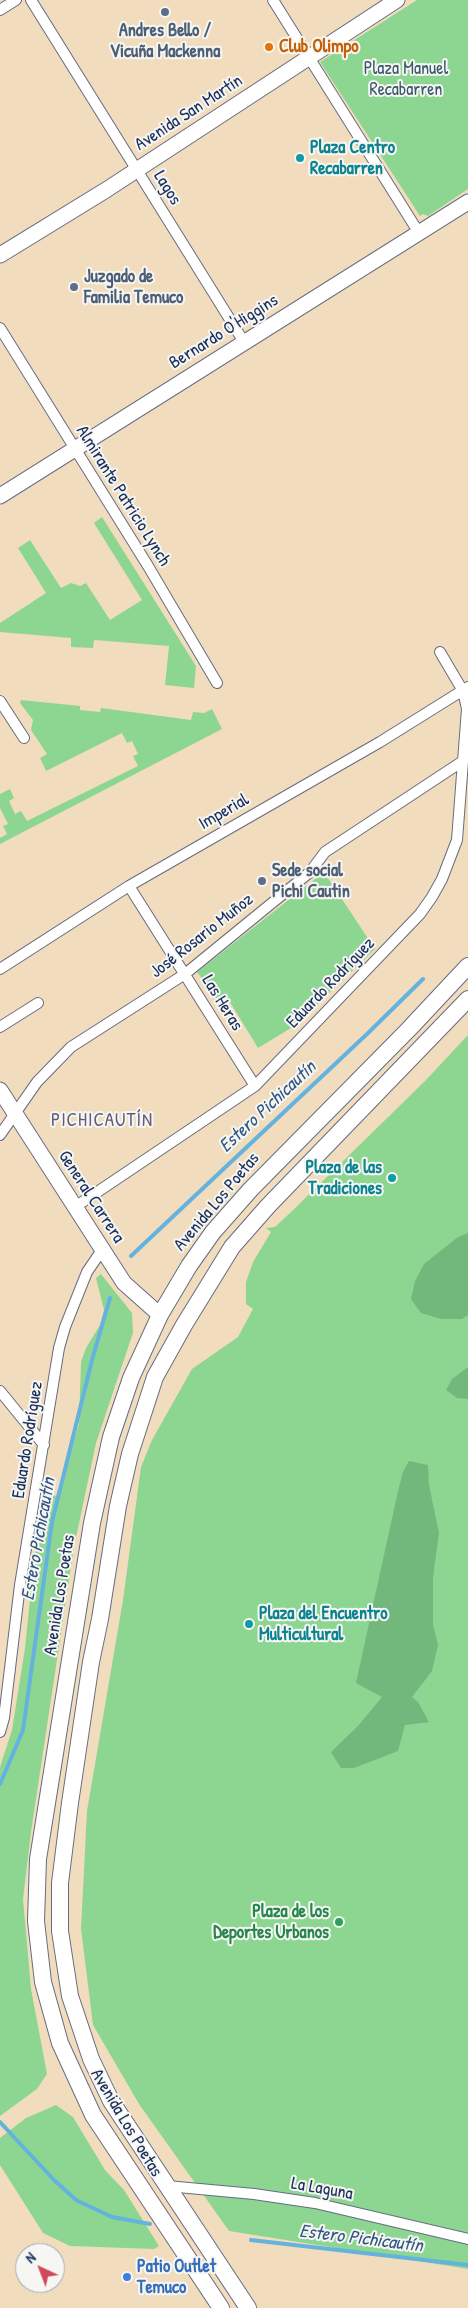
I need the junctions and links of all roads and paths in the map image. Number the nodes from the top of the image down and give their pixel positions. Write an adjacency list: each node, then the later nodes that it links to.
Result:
1 (16, 0): 5 (street)
2 (31, 0): 7 (street, Lagos)
3 (273, 0): 6 (street)
4 (397, 0): 6 (main road, Avenida San Martín)
5 (0, 10)
6 (309, 57): 7 (main road, Avenida San Martín); 9 (street)
7 (137, 169): 10 (main road, Avenida San Martín); 12 (street, Lagos)
8 (468, 202): 9 (main road, Bernardo O'Higgins)
9 (419, 232): 12 (main road, Bernardo O'Higgins)
10 (0, 255)
11 (0, 328): 13 (street, Almirante Patricio Lynch)
12 (244, 342): 13 (main road, Bernardo O'Higgins)
13 (74, 448): 14 (main road, Bernardo O'Higgins); 16 (street, Almirante Patricio Lynch)
14 (0, 496)
15 (440, 652): 17 (street)
16 (216, 683)
17 (466, 689): 20 (street, Eduardo Rodríguez); 21 (street, Imperial)
18 (0, 702): 19 (street)
19 (24, 738)
20 (463, 761): 24 (street, José Rosario Muñoz); 28 (street, Eduardo Rodríguez)
21 (129, 886): 23 (street, Imperial); 24 (street, Las Heras)
22 (468, 966): 34 (main road, Avenida Los Poetas)
23 (0, 969)
24 (185, 974): 28 (street, Las Heras); 30 (street, José Rosario Muñoz)
25 (468, 999): 35 (main road, Avenida Los Poetas)
26 (38, 1003): 27 (street)
27 (0, 1027)
28 (255, 1086): 32 (street, Eduardo Rodríguez)
29 (0, 1090): 30 (main road, General Carrera)
30 (15, 1114): 31 (street, José Rosario Muñoz); 32 (main road, General Carrera)
31 (0, 1135)
32 (75, 1207): 33 (main road, General Carrera)
33 (102, 1250): 34 (main road, General Carrera); 37 (street, Eduardo Rodríguez)
34 (160, 1315): 35 (main road); 41 (main road, Avenida Los Poetas)
35 (155, 1376): 39 (main road, Avenida Los Poetas)
36 (0, 1391): 37 (street)
37 (44, 1445): 38 (street, Eduardo Rodríguez)
38 (0, 1732)
39 (167, 2186): 40 (street, La Laguna); 44 (main road, Avenida Los Poetas)
40 (468, 2239)
41 (189, 2260): 42 (main road); 43 (main road, Avenida Los Poetas)
42 (210, 2308)
43 (221, 2308)
44 (248, 2308)

